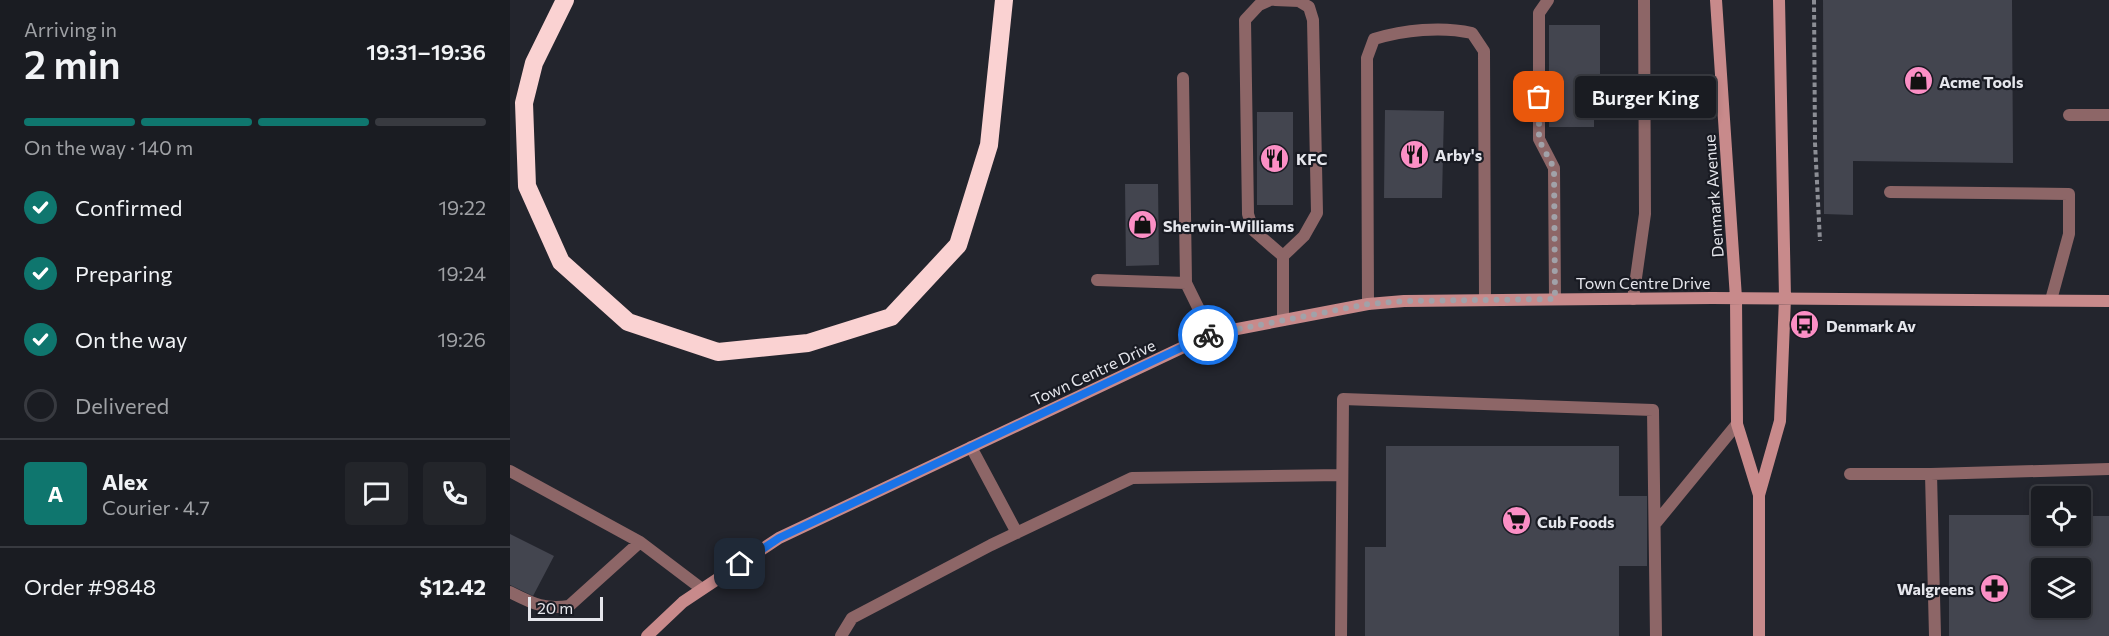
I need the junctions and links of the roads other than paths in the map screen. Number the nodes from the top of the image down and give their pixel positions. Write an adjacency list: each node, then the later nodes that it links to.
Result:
1 (565, 0): 2 (highway)
2 (1004, 0)
3 (1270, 0): 13 (lane)
4 (1275, 0): 13 (lane)
5 (1548, 0): 20 (lane)
6 (1644, 0): 16 (lane)
7 (1716, 0): 17 (street, Denmark Avenue)
8 (1779, 0): 18 (street, Denmark Avenue)
9 (1183, 78): 15 (lane)
10 (2109, 114): 11 (lane)
11 (2069, 115)
12 (1890, 192): 21 (lane)
13 (1283, 256): 24 (lane)
14 (1097, 280): 15 (lane)
15 (1186, 282): 25 (lane)
16 (1633, 298): 17 (street, Town Centre Drive); 20 (street, Town Centre Drive)
17 (1736, 298): 18 (street, Town Centre Drive); 26 (street, Denmark Avenue)
18 (1785, 298): 21 (street, Town Centre Drive); 33 (street, Denmark Avenue)
19 (1485, 299): 20 (street, Town Centre Drive); 23 (street, Town Centre Drive); 23 (lane)
20 (1555, 299)
21 (2051, 300): 22 (street, Town Centre Drive)
22 (2109, 301)
23 (1368, 304): 24 (street, Town Centre Drive)
24 (1283, 320): 25 (street, Town Centre Drive)
25 (1211, 334): 27 (street, Town Centre Drive)
26 (1737, 424): 33 (street, Denmark Avenue); 34 (lane)
27 (971, 447): 35 (lane); 37 (street, Town Centre Drive)
28 (2109, 469): 31 (lane)
29 (510, 471): 36 (lane)
30 (1850, 474): 31 (lane)
31 (1931, 474): 44 (lane)
32 (1342, 475): 34 (lane); 35 (lane); 41 (lane)
33 (1759, 495): 43 (street, Denmark Avenue)
34 (1655, 524): 42 (lane)
35 (1017, 533): 40 (lane)
36 (640, 542): 37 (lane); 38 (lane)
37 (702, 589): 39 (street, Town Centre Drive)
38 (510, 592)
39 (647, 636)
40 (841, 636)
41 (1341, 636)
42 (1656, 636)
43 (1759, 636)
44 (1935, 636)

